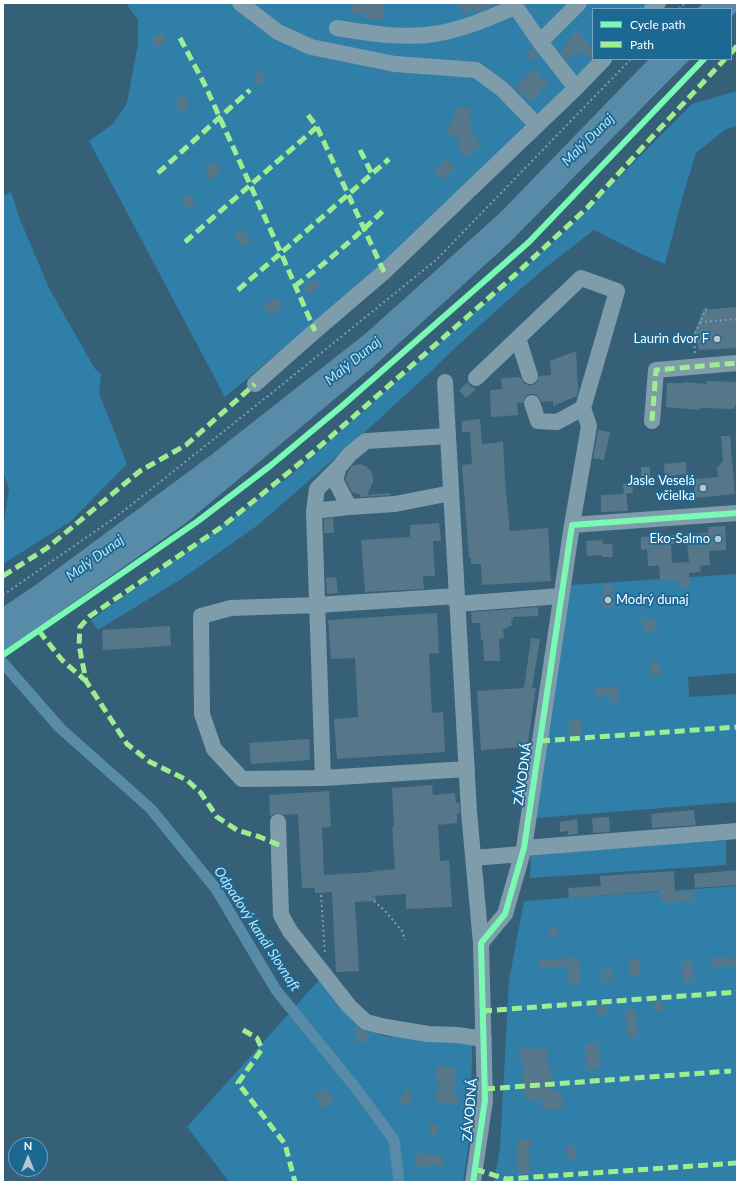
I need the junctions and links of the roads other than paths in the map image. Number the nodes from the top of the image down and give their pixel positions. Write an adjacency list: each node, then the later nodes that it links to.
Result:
1 (240, 3): 8 (street)
2 (579, 3): 5 (street)
3 (514, 5): 4 (street); 5 (street)
4 (337, 28)
5 (540, 42): 7 (street)
6 (603, 60): 7 (street)
7 (576, 88): 8 (street)
8 (537, 125): 14 (street)
9 (518, 338): 11 (street); 12 (street); 16 (street)
10 (737, 363): 17 (street)
11 (530, 376)
12 (476, 378)
13 (445, 382): 18 (street)
14 (255, 384)
15 (532, 403): 16 (street)
16 (583, 408): 24 (street, ZÁVODNÁ)
17 (652, 421)
18 (448, 436): 19 (street); 20 (street)
19 (339, 467): 21 (street); 22 (street)
20 (451, 493): 21 (street); 26 (street)
21 (349, 507): 22 (street)
22 (314, 511): 27 (street)
23 (737, 513): 24 (street)
24 (572, 526): 25 (street, ZÁVODNÁ)
25 (561, 596): 26 (street); 32 (street, ZÁVODNÁ)
26 (457, 600): 27 (street); 28 (street)
27 (317, 605): 29 (street); 29 (street)
28 (467, 769): 29 (street); 33 (street)
29 (323, 778)
30 (278, 822): 35 (street)
31 (737, 831): 32 (street)
32 (523, 851): 33 (street); 34 (street, ZÁVODNÁ)
33 (473, 858): 34 (street)
34 (481, 943): 35 (street, ZÁVODNÁ)
35 (484, 1039): 36 (street, ZÁVODNÁ)
36 (473, 1182)

